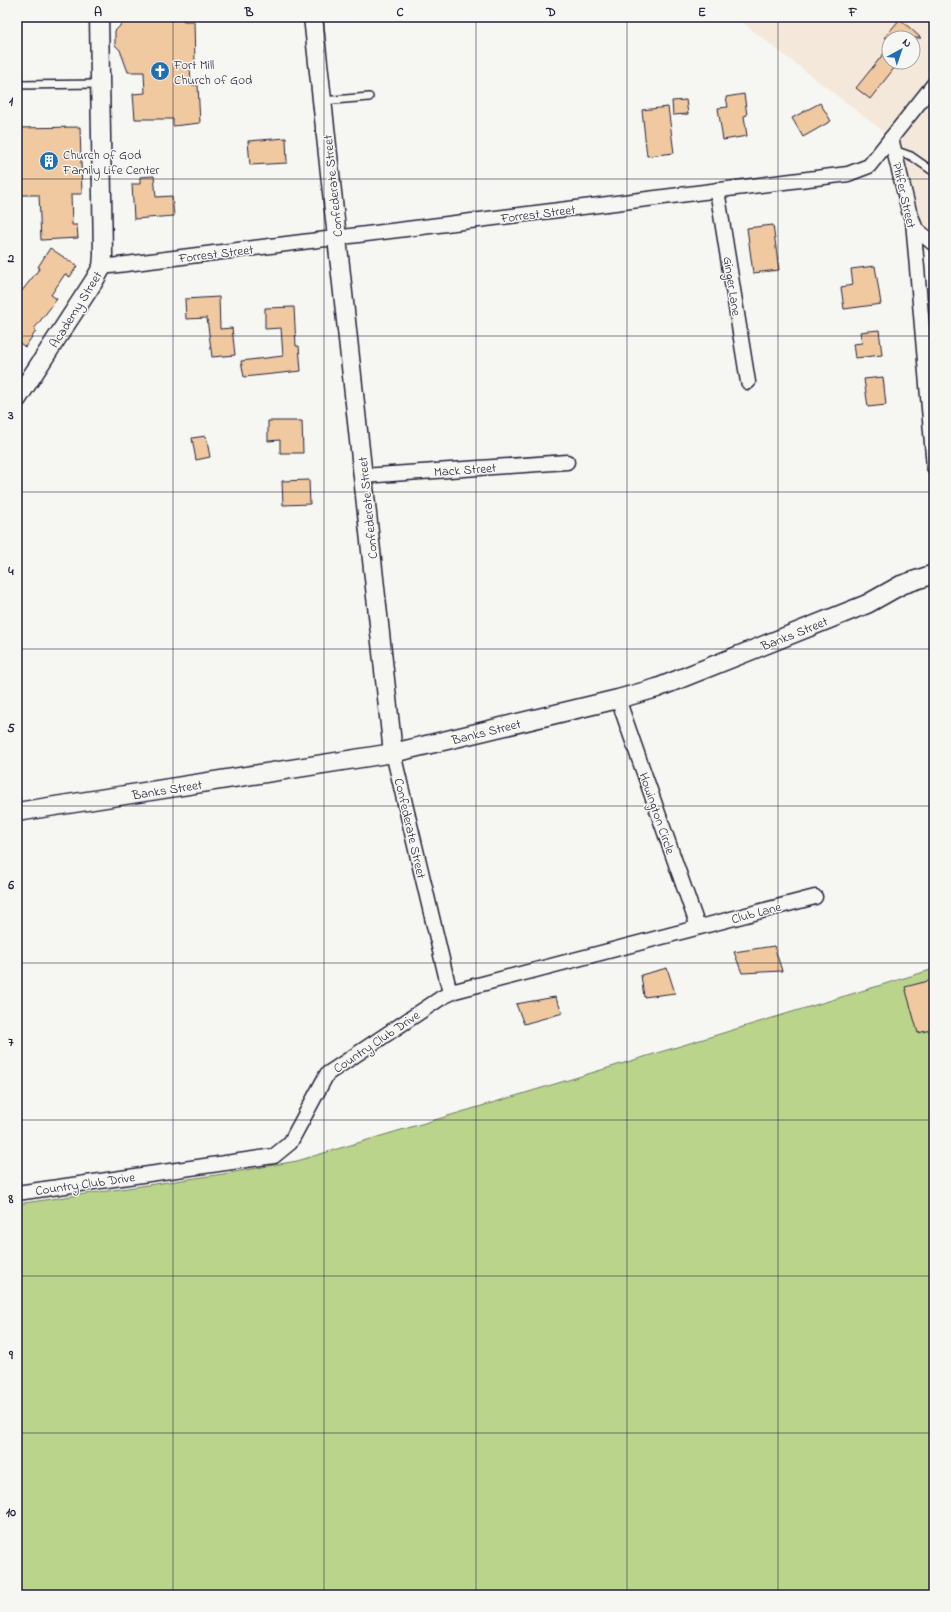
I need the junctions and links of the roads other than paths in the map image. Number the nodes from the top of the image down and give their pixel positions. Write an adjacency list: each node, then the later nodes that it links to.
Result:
1 (99, 17): 3 (street, Academy Street)
2 (312, 17): 7 (street, Confederate Street)
3 (100, 84): 5 (lane); 14 (street, Academy Street)
4 (934, 84): 8 (street, Forrest Street)
5 (17, 85)
6 (369, 97): 7 (lane)
7 (322, 101): 12 (street, Confederate Street)
8 (893, 144): 9 (lane); 10 (street, Forrest Street); 11 (street, Phifer Street)
9 (934, 172)
10 (717, 190): 12 (street, Forrest Street); 15 (street, Ginger Lane)
11 (913, 221): 13 (street); 18 (street, Phifer Street)
12 (338, 238): 14 (street, Forrest Street); 19 (street, Confederate Street)
13 (934, 244)
14 (102, 267): 16 (street, Academy Street)
15 (748, 382)
16 (17, 399)
17 (567, 462): 19 (street, Mack Street)
18 (934, 467)
19 (363, 476): 22 (street, Confederate Street)
20 (934, 574): 21 (street, Banks Street)
21 (618, 699): 22 (street, Banks Street); 25 (street, Howington Circle)
22 (393, 753): 23 (street, Banks Street); 26 (street, Confederate Street)
23 (17, 812)
24 (815, 897): 25 (street, Club Lane)
25 (698, 927): 26 (street, Country Club Drive)
26 (450, 993): 27 (street, Country Club Drive)
27 (17, 1193)

